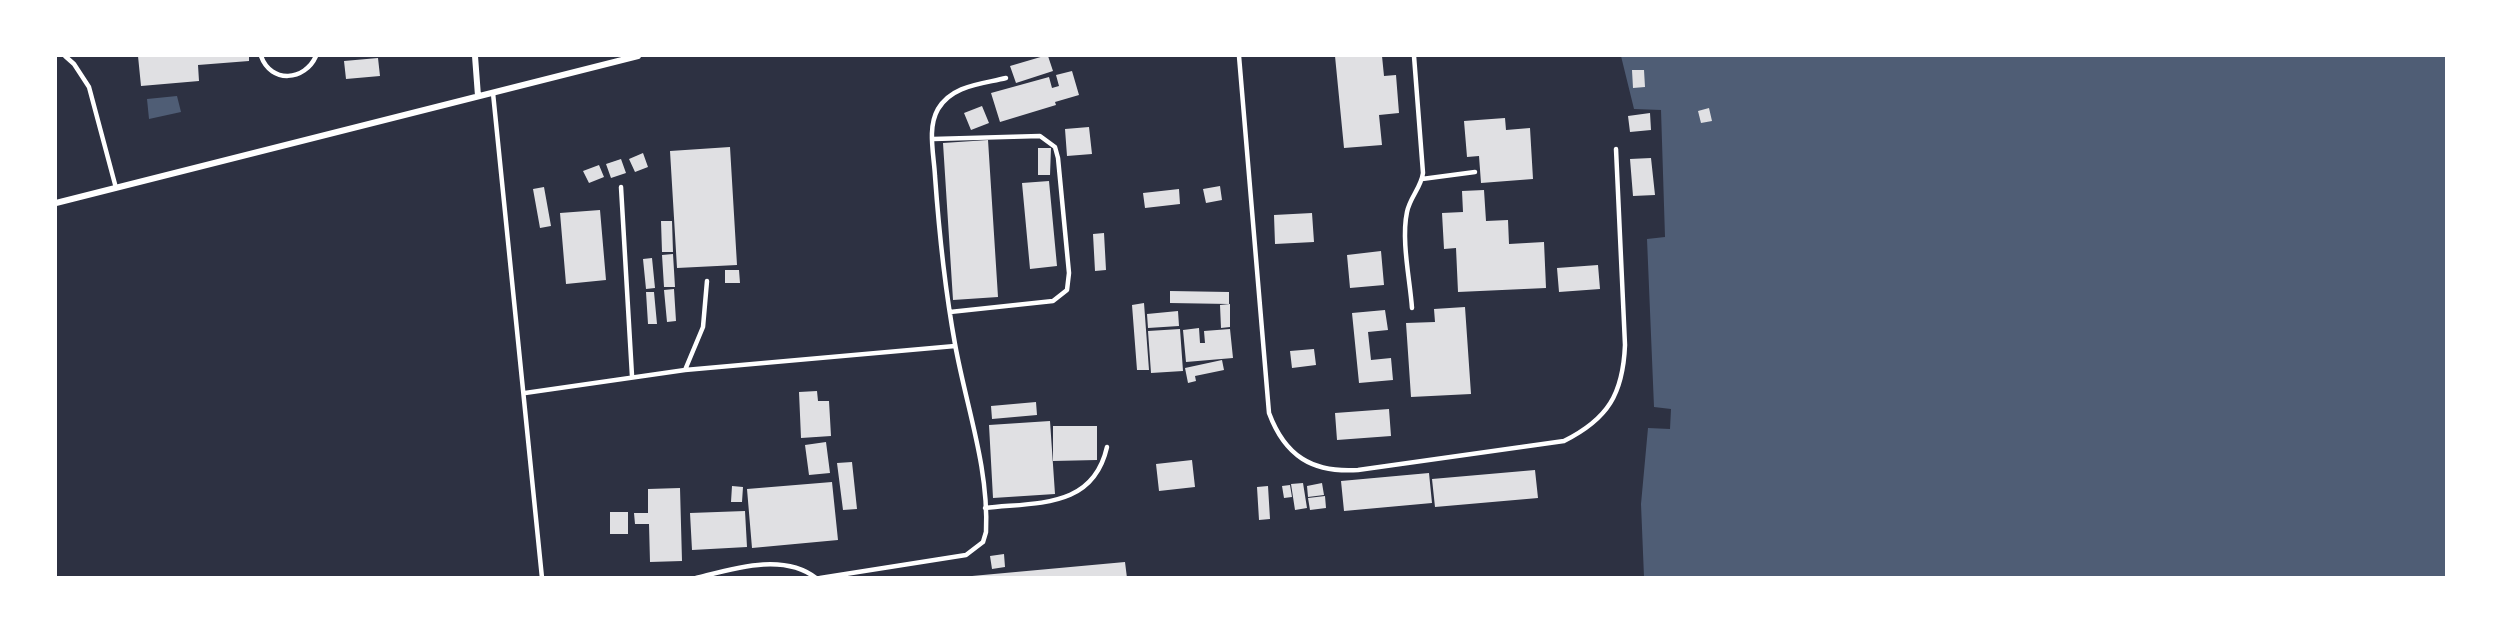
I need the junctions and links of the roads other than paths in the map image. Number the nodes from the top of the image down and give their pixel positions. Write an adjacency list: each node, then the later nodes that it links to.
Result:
1 (65, 56): 16 (lane)
2 (261, 56): 3 (lane)
3 (316, 56)
4 (475, 56): 10 (street)
5 (638, 56): 9 (street)
6 (1239, 56): 12 (lane)
7 (1414, 56): 14 (lane)
8 (1006, 78): 11 (lane)
9 (493, 93): 10 (street); 24 (lane)
10 (478, 96): 16 (street)
11 (933, 139): 20 (lane); 20 (lane)
12 (1616, 149)
13 (1475, 172): 14 (lane)
14 (1422, 179): 19 (lane)
15 (621, 187): 23 (lane)
16 (116, 188): 17 (street)
17 (56, 203)
18 (707, 281): 22 (lane)
19 (1412, 308)
20 (950, 312): 21 (lane)
21 (955, 346): 22 (lane); 26 (lane)
22 (685, 370): 23 (lane)
23 (632, 376): 24 (lane)
24 (525, 393): 27 (lane)
25 (1107, 447): 26 (lane)
26 (985, 508): 30 (lane)
27 (542, 578)
28 (696, 578): 29 (lane)
29 (816, 578)
30 (820, 578)

